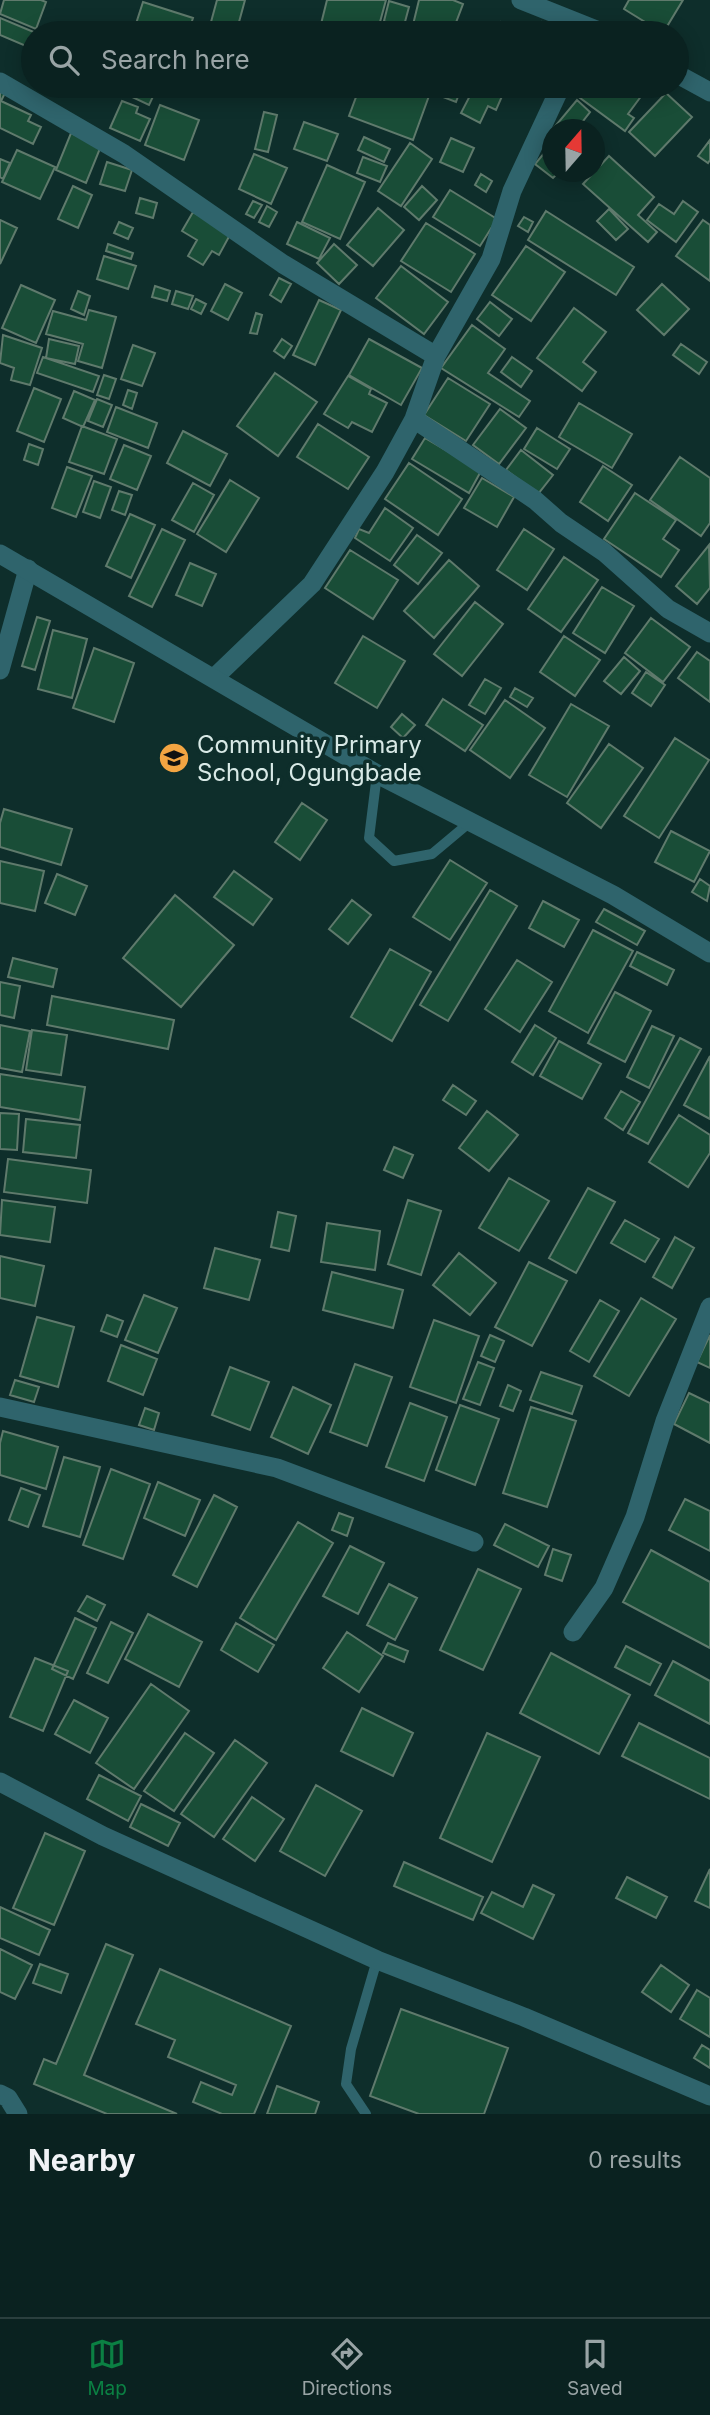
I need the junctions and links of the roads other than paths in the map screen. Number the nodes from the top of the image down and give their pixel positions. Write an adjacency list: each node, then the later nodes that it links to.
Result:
1 (521, 0): 2 (street)
2 (570, 21)
3 (689, 81): 5 (street)
4 (0, 82): 6 (street)
5 (710, 92)
6 (21, 94)
7 (28, 98): 9 (street)
8 (555, 98): 9 (street)
9 (436, 356): 10 (street)
10 (414, 419): 13 (street); 15 (street)
11 (0, 554): 12 (street)
12 (28, 569): 14 (street); 15 (street)
13 (710, 633)
14 (0, 670)
15 (215, 677): 16 (street)
16 (377, 774): 17 (street); 17 (lane)
17 (469, 823): 18 (street)
18 (710, 953)
19 (710, 1307): 22 (street)
20 (0, 1407): 21 (street)
21 (474, 1542)
22 (573, 1632)
23 (0, 1782): 24 (street)
24 (377, 1960): 26 (street); 28 (lane)
25 (0, 2094): 27 (street)
26 (710, 2096)
27 (18, 2114)
28 (366, 2114)

